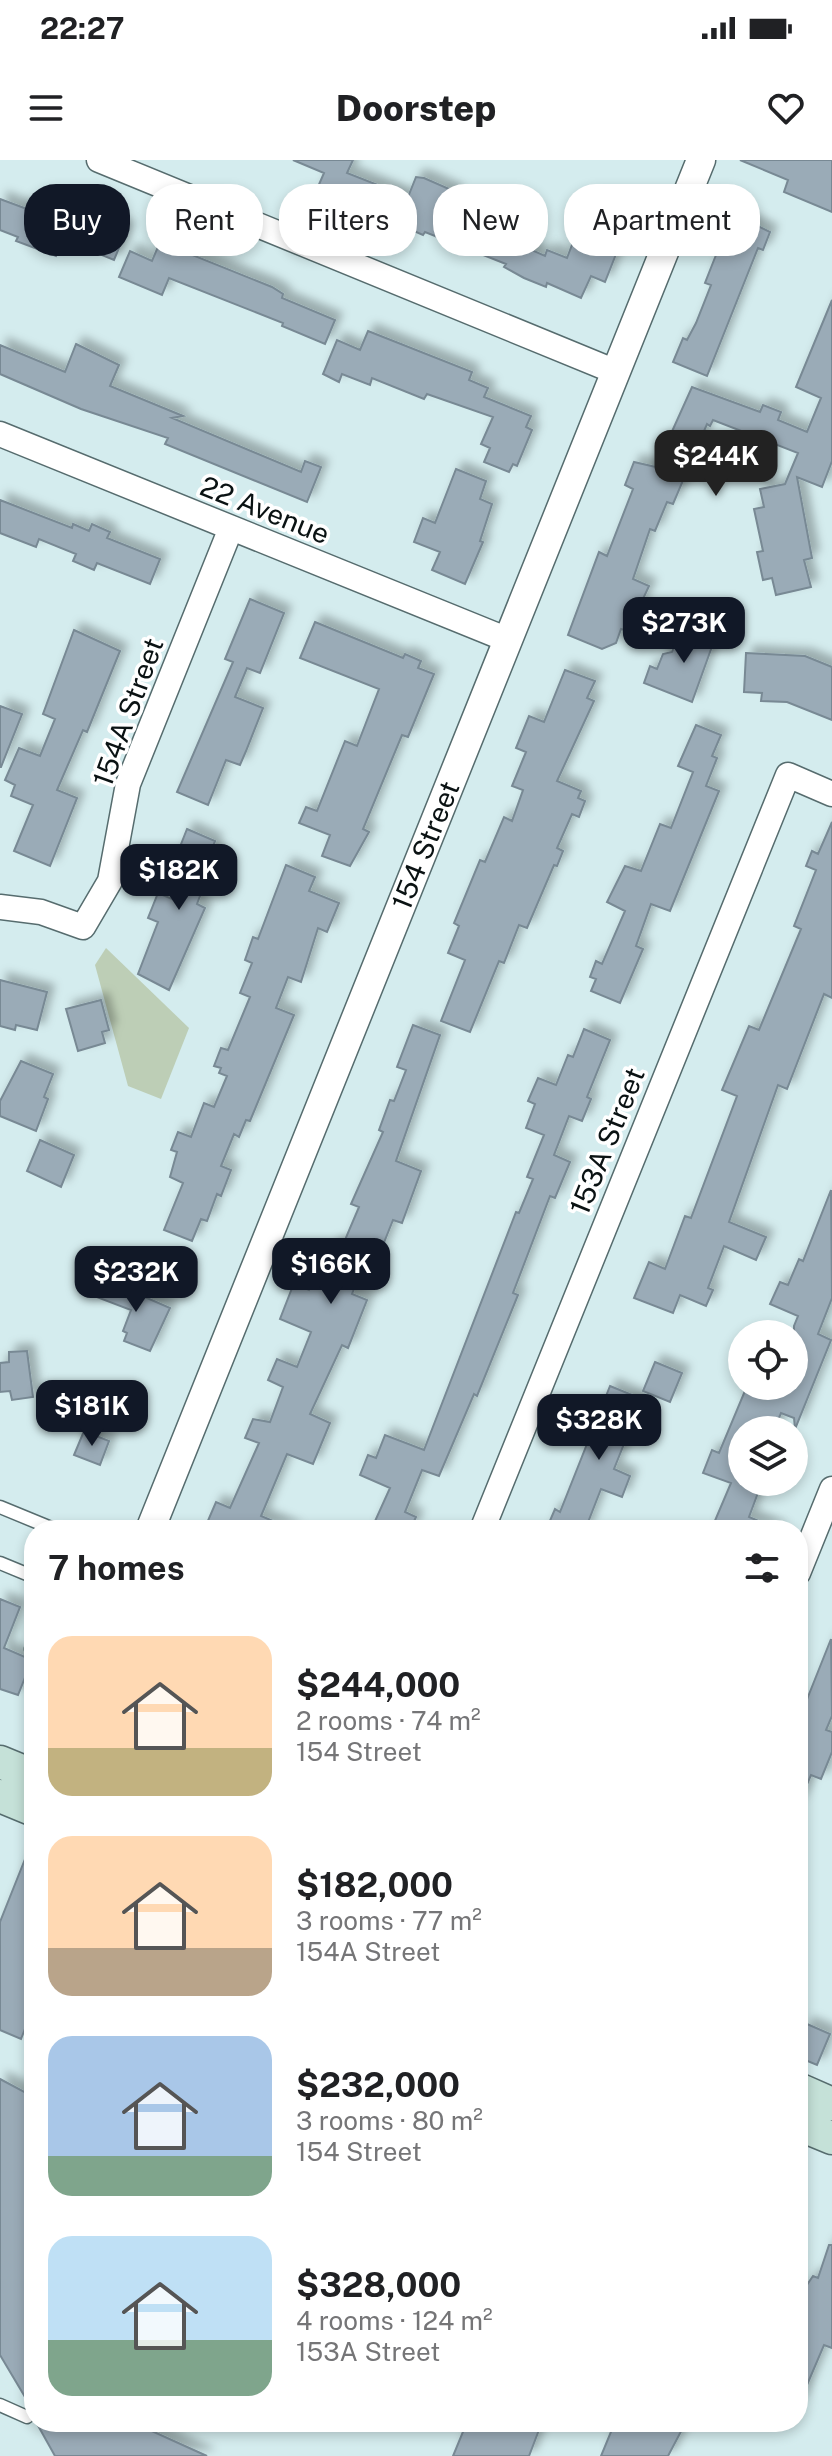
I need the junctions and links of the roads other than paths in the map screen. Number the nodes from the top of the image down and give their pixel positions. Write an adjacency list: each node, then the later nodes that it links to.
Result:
1 (99, 160): 3 (street)
2 (701, 160): 3 (street, 154 Street)
3 (616, 372): 6 (street, 154 Street)
4 (0, 434): 5 (street, 22 Avenue)
5 (231, 528): 6 (street, 22 Avenue); 8 (street, 154A Street)
6 (508, 640): 12 (street, 154 Street)
7 (832, 794): 13 (street, 153A Street)
8 (0, 907)
9 (832, 1489): 14 (street)
10 (0, 1507): 11 (lane)
11 (32, 1520)
12 (154, 1520)
13 (486, 1520)
14 (808, 1548)
15 (0, 1563): 16 (lane)
16 (24, 1573)
17 (0, 1762): 18 (main road)
18 (24, 1772)
19 (0, 1796): 20 (main road)
20 (24, 1806)
21 (808, 2093): 22 (main road)
22 (832, 2104)
23 (808, 2128): 24 (main road)
24 (832, 2138)
25 (0, 2405): 26 (lane)
26 (24, 2416)

